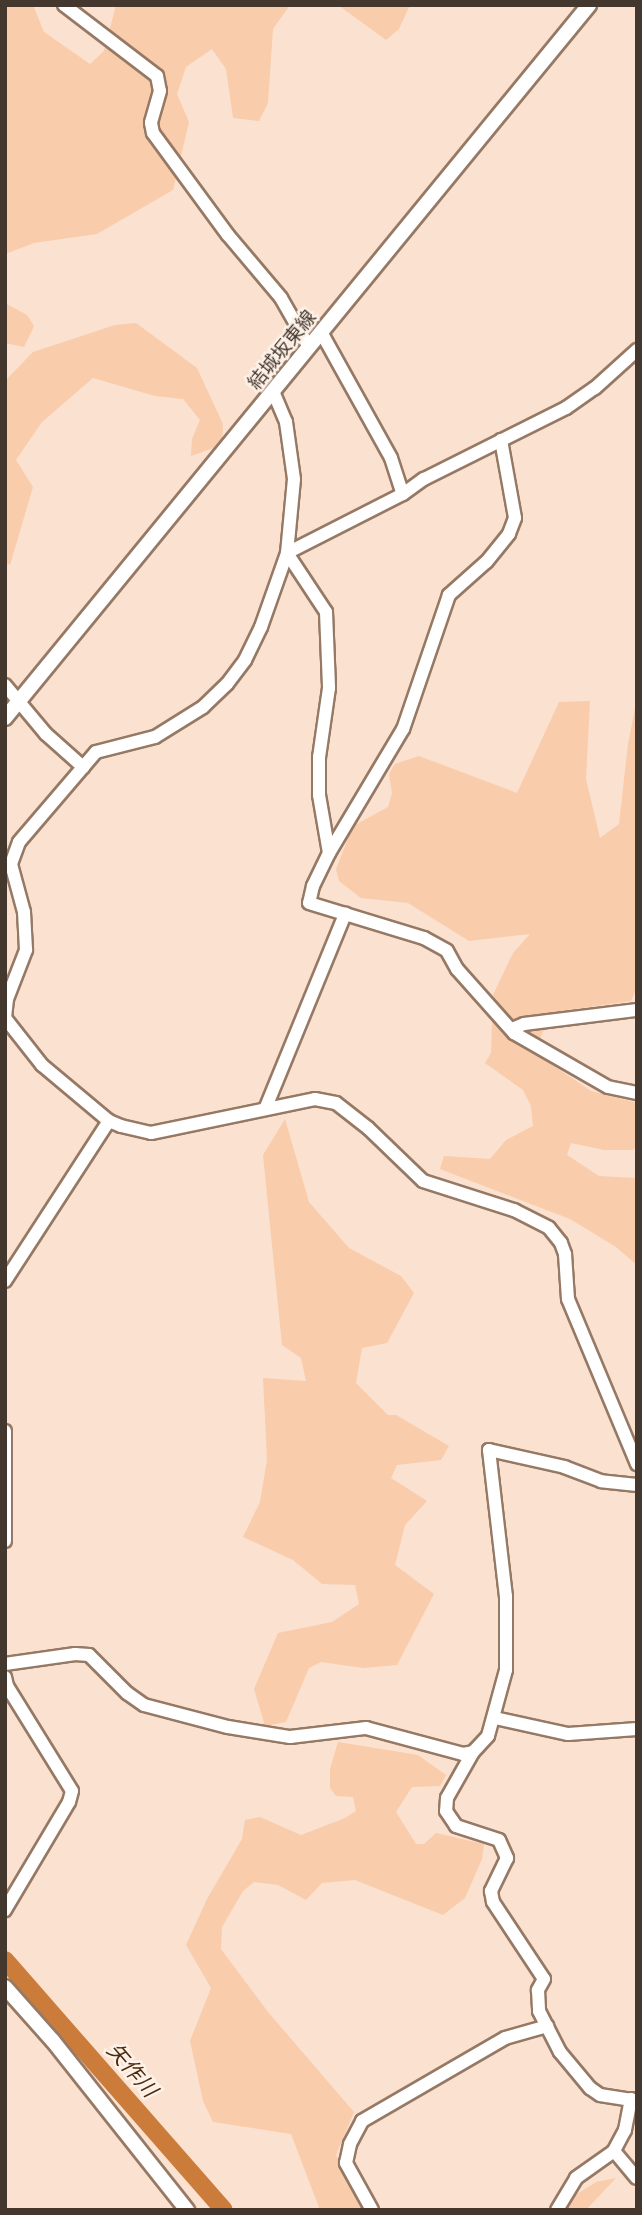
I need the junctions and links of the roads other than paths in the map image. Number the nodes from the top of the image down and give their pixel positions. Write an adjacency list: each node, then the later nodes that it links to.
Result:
1 (64, 5): 4 (street)
2 (589, 5): 3 (main road, 結城坂東線)
3 (321, 332): 4 (main road, 結城坂東線); 8 (street)
4 (309, 347): 6 (main road, 結城坂東線)
5 (637, 350): 7 (street)
6 (274, 391): 9 (street); 11 (main road, 結城坂東線)
7 (501, 440): 8 (street); 14 (street)
8 (403, 494): 9 (street)
9 (287, 553): 13 (street); 14 (street)
10 (5, 685): 11 (street)
11 (18, 702): 12 (main road, 結城坂東線); 13 (street)
12 (5, 718)
13 (83, 767): 17 (street)
14 (329, 853): 15 (street)
15 (345, 914): 18 (street); 20 (street)
16 (637, 1010): 18 (street)
17 (5, 1018): 21 (street)
18 (512, 1029): 19 (street)
19 (637, 1093)
20 (267, 1107): 21 (street); 24 (street)
21 (109, 1121): 22 (street)
22 (5, 1281)
23 (5, 1431): 27 (street)
24 (634, 1447): 25 (street)
25 (637, 1464)
26 (637, 1485): 30 (street)
27 (5, 1541)
28 (5, 1664): 32 (street)
29 (5, 1677): 33 (street)
30 (495, 1718): 31 (street); 32 (street)
31 (637, 1729)
32 (473, 1752): 35 (street)
33 (5, 1910)
34 (5, 1987): 39 (main road)
35 (547, 2026): 36 (street); 40 (street)
36 (634, 2100): 37 (street)
37 (614, 2151): 38 (street); 41 (street)
38 (636, 2176)
39 (187, 2210)
40 (372, 2210)
41 (557, 2210)

